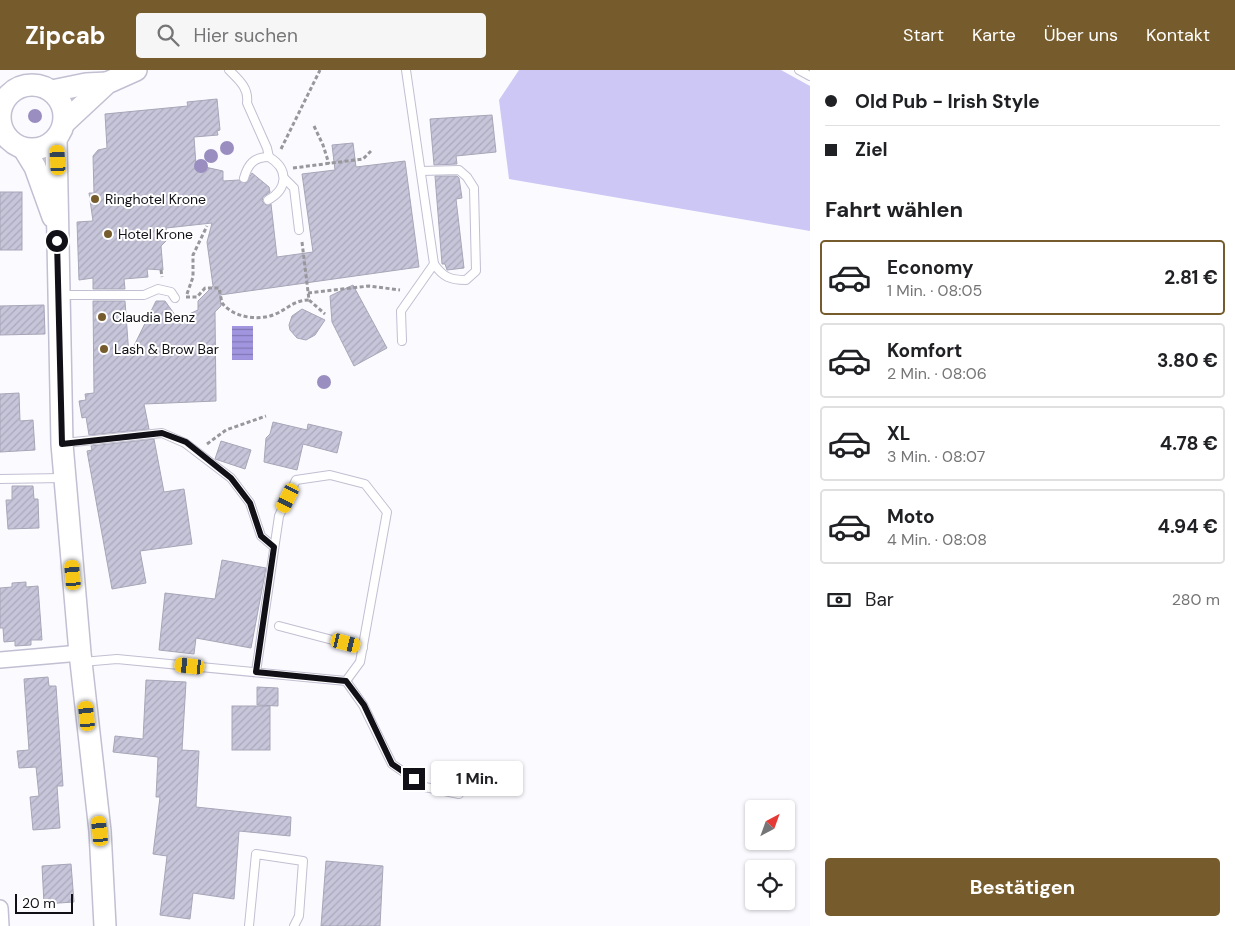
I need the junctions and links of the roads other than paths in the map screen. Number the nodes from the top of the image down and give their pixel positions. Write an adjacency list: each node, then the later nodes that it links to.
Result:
1 (136, 70): 7 (main road)
2 (229, 70): 13 (lane)
3 (406, 70): 14 (lane)
4 (799, 70): 5 (lane)
5 (810, 76)
6 (25, 78): 8 (main road); 9 (main road)
7 (108, 83): 8 (main road); 11 (main road)
8 (52, 91): 11 (main road)
9 (2, 93): 10 (main road)
10 (0, 123): 12 (main road)
11 (60, 132): 12 (main road); 18 (main road)
12 (12, 148): 18 (main road)
13 (272, 159): 15 (lane); 16 (lane)
14 (421, 171): 20 (lane); 20 (lane)
15 (284, 176): 17 (lane); 19 (lane)
16 (244, 178)
17 (268, 200)
18 (57, 227): 21 (main road)
19 (300, 232)
20 (434, 264): 23 (lane)
21 (59, 295): 22 (lane); 24 (main road)
22 (176, 298)
23 (402, 341)
24 (62, 444): 25 (main road); 27 (lane)
25 (64, 478): 26 (lane); 30 (main road)
26 (0, 479)
27 (274, 547): 29 (lane); 32 (lane)
28 (279, 626): 29 (lane)
29 (363, 648): 33 (lane)
30 (80, 657): 31 (street); 32 (lane); 37 (main road)
31 (0, 660)
32 (256, 672): 33 (lane)
33 (346, 681): 34 (lane)
34 (459, 794)
35 (0, 908): 36 (street)
36 (2, 926)
37 (105, 926)
38 (248, 926): 39 (lane)
39 (294, 926)

